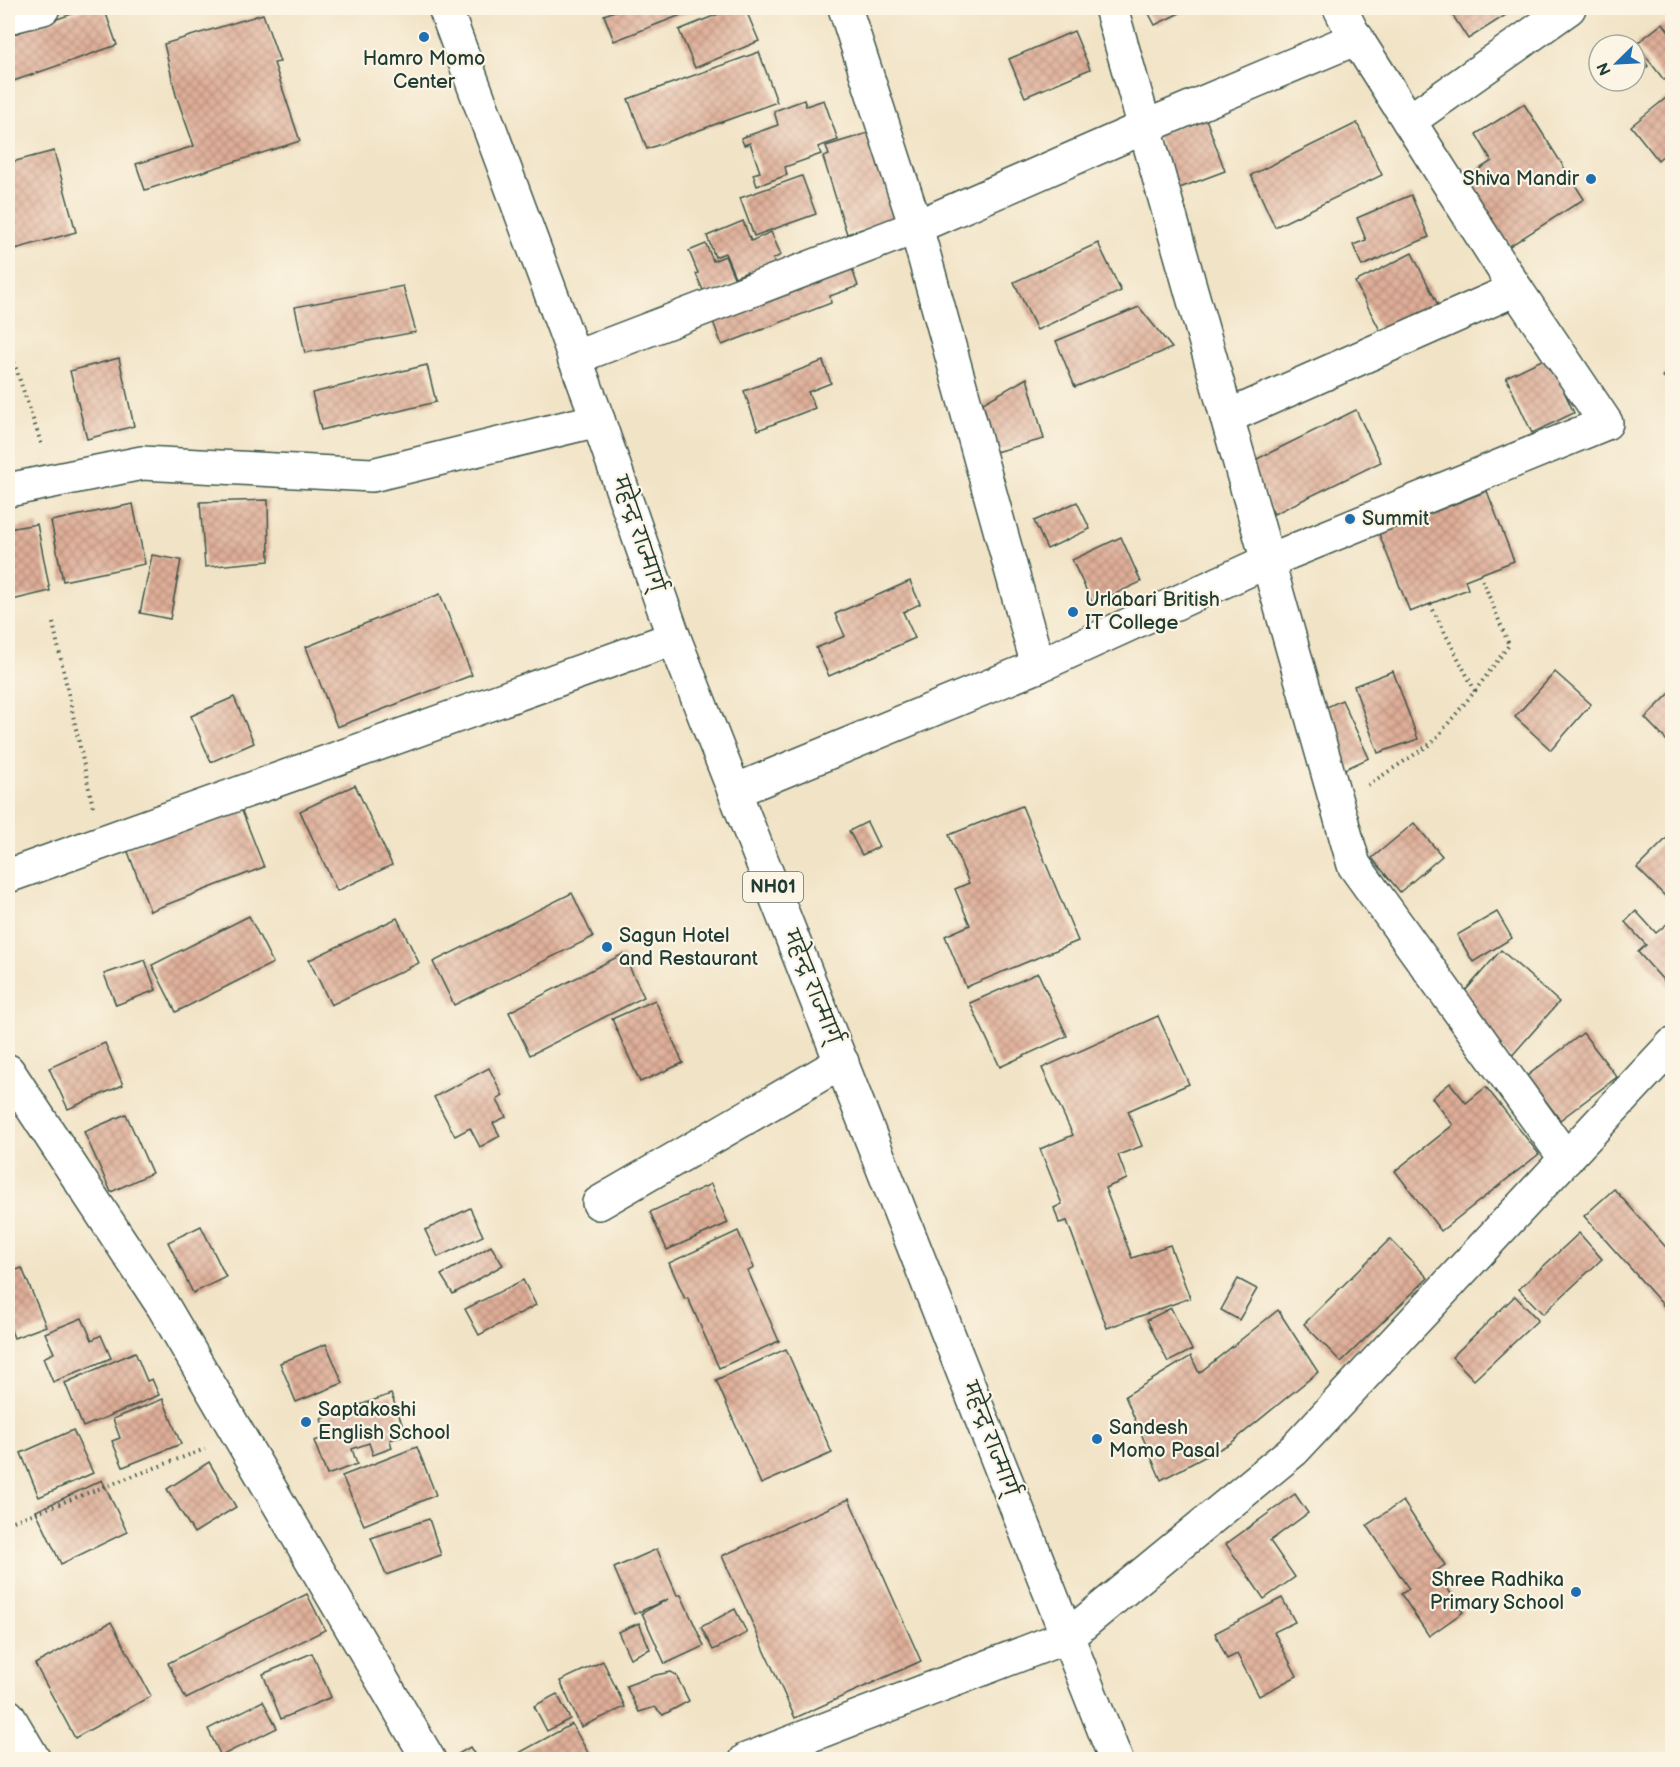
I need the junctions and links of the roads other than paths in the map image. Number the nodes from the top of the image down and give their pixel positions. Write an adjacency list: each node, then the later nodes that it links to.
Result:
1 (43, 8): 7 (main road)
2 (446, 8): 13 (main road, महेन्द्र राज्मार्ग् / NH01)
3 (845, 8): 11 (main road)
4 (1111, 8): 10 (main road)
5 (1341, 8): 8 (main road)
6 (1569, 8): 9 (main road)
7 (8, 17)
8 (1357, 38): 9 (main road); 10 (main road)
9 (1409, 121): 12 (main road)
10 (1144, 127): 11 (main road); 14 (main road)
11 (916, 227): 13 (main road); 19 (main road)
12 (1516, 289): 14 (main road); 17 (main road)
13 (574, 358): 15 (main road, महेन्द्र राज्मार्ग् / NH01)
14 (1227, 417): 17 (main road)
15 (598, 420): 16 (main road); 18 (main road, महेन्द्र राज्मार्ग् / NH01)
16 (8, 490)
17 (1268, 561): 19 (main road); 25 (main road)
18 (674, 638): 20 (main road, महेन्द्र राज्मार्ग् / NH01); 21 (main road)
19 (1038, 666): 20 (main road)
20 (735, 791): 23 (main road, महेन्द्र राज्मार्ग् / NH01)
21 (8, 876)
22 (1672, 1045): 25 (main road)
23 (842, 1062): 26 (main road); 27 (main road, महेन्द्र राज्मार्ग् / NH01)
24 (8, 1071): 30 (main road)
25 (1566, 1159): 27 (main road)
26 (599, 1203)
27 (1068, 1636): 31 (main road); 32 (main road, महेन्द्र राज्मार्ग् / NH01)
28 (8, 1716): 29 (main road)
29 (34, 1760)
30 (429, 1760)
31 (746, 1760)
32 (1116, 1760)

